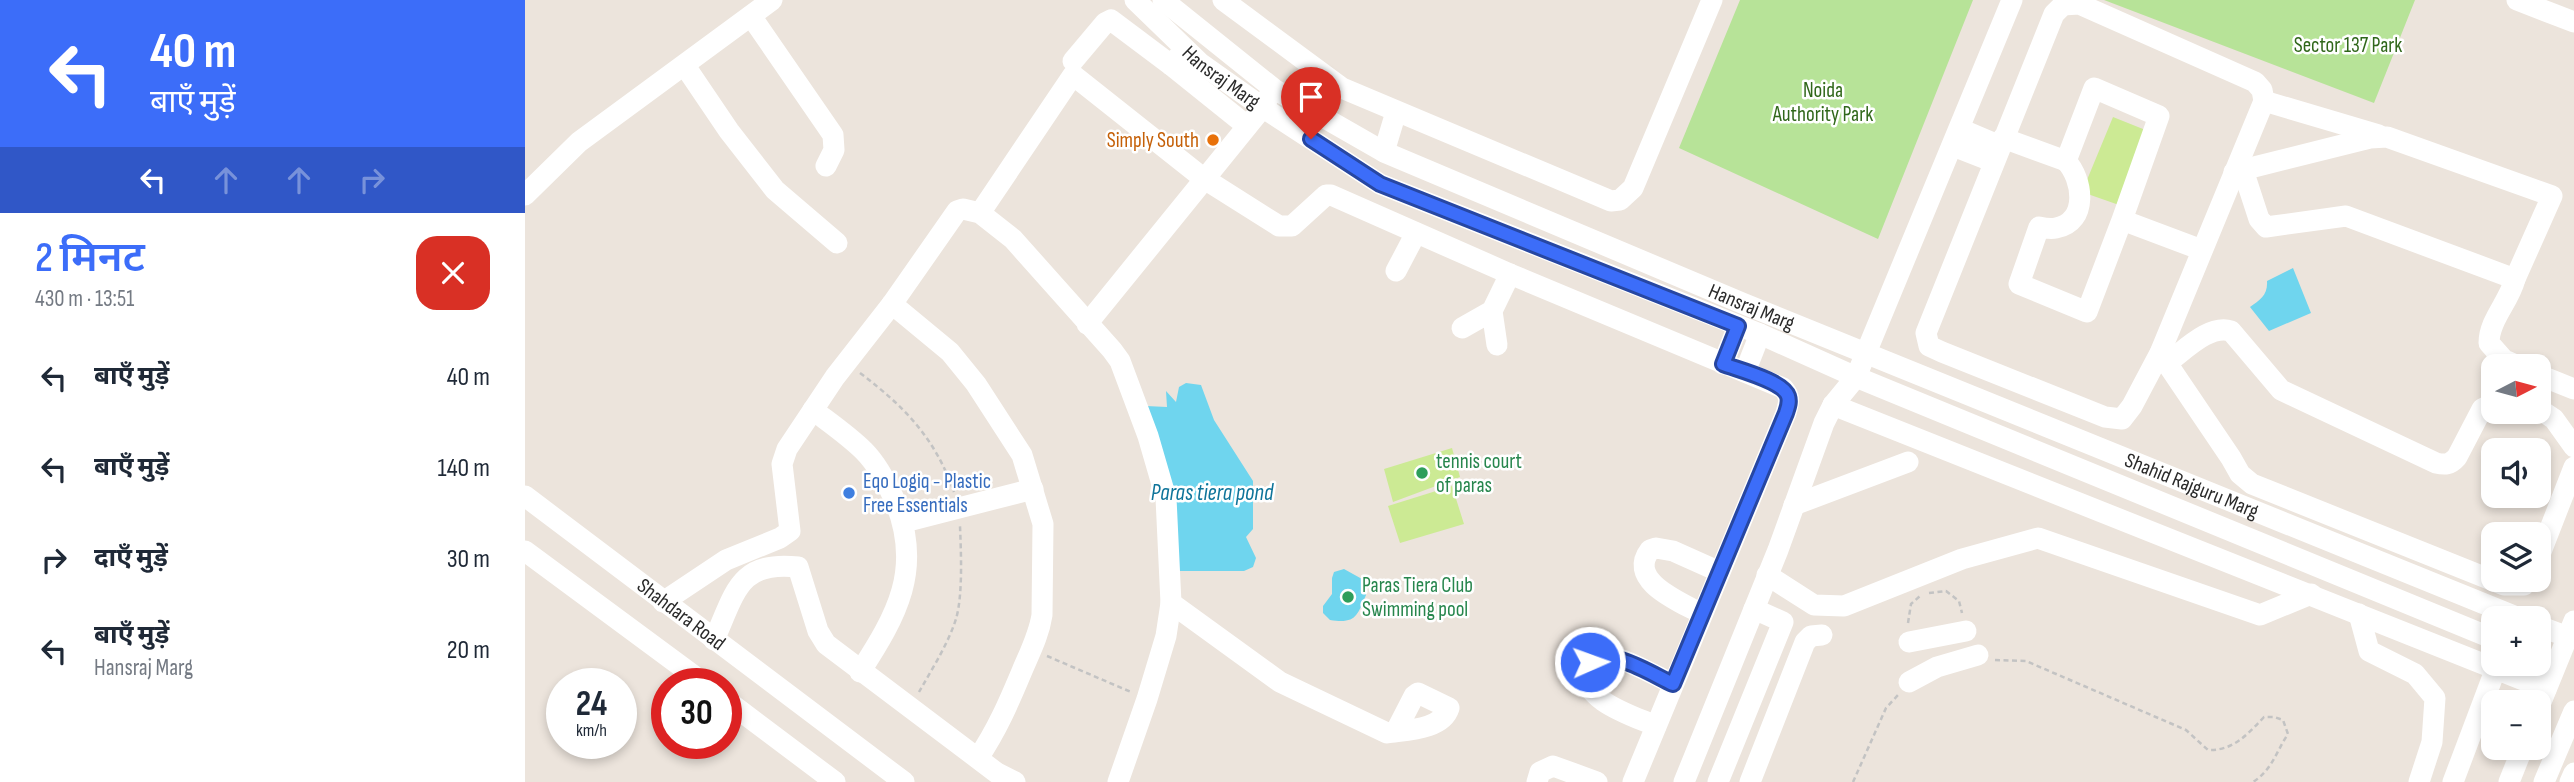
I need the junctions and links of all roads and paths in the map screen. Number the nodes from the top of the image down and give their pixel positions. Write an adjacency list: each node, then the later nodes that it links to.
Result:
1 (772, 0): 8 (street)
2 (1135, 0): 10 (street, Hansraj Marg)
3 (1163, 0): 13 (street, Hansraj Marg)
4 (1223, 0): 16 (street)
5 (1711, 0): 16 (street)
6 (2012, 0): 18 (street)
7 (2517, 0): 9 (street)
8 (751, 16): 12 (street); 23 (street)
9 (2574, 22)
10 (1178, 57): 11 (street); 15 (street, Hansraj Marg); 17 (street)
11 (1073, 61)
12 (685, 66): 26 (street); 30 (street)
13 (1274, 89): 15 (street); 21 (street, Hansraj Marg)
14 (2264, 101): 19 (street); 20 (street); 24 (street)
15 (1262, 107): 17 (street); 38 (street, Hansraj Marg)
16 (1396, 112): 21 (street)
17 (1247, 126): 25 (street)
18 (1956, 137): 20 (street); 42 (street)
19 (2387, 137): 24 (street); 34 (street)
20 (1999, 149): 22 (street); 54 (street)
21 (1384, 152): 42 (street, Hansraj Marg)
22 (2066, 161): 28 (street); 28 (street)
23 (826, 166)
24 (2239, 171): 31 (street); 34 (street)
25 (1203, 178): 27 (street); 29 (street); 37 (street)
26 (525, 195)
27 (979, 212): 35 (street); 37 (street)
28 (2122, 220): 31 (street)
29 (1416, 233): 32 (street); 33 (street)
30 (837, 243)
31 (2202, 250): 44 (street)
32 (1396, 271)
33 (1510, 274): 36 (street); 45 (street)
34 (2515, 279): 43 (street)
35 (892, 304): 51 (street); 59 (street)
36 (1492, 311): 39 (street); 41 (street)
37 (1087, 324): 72 (street)
38 (1738, 326): 40 (street, Hansraj Marg); 45 (street)
39 (1462, 328)
40 (1760, 334): 46 (street); 47 (street, Hansraj Marg)
41 (1497, 345)
42 (1866, 352): 47 (street); 56 (street, Shahid Rajguru Marg)
43 (2498, 354)
44 (2164, 358): 52 (street); 54 (street); 69 (street)
45 (1723, 364): 46 (street)
46 (1745, 372): 67 (street)
47 (1856, 377): 50 (street); 80 (street, Shahid Rajguru Marg)
48 (2551, 379): 49 (street)
49 (2574, 389)
50 (1833, 405): 61 (street); 70 (street)
51 (813, 410): 62 (street); 64 (street)
52 (2481, 411)
53 (2551, 417): 55 (street)
54 (2122, 419): 56 (street)
55 (2574, 447)
56 (2106, 450): 73 (street, Shahid Rajguru Marg)
57 (1908, 462): 61 (street)
58 (2574, 467): 63 (street)
59 (1033, 489): 62 (street); 84 (street)
60 (525, 496): 71 (street, Shahdara Road)
61 (1794, 505): 68 (street)
62 (904, 522): 90 (street)
63 (2551, 526)
64 (790, 531): 66 (street); 71 (street)
65 (525, 551): 89 (street, Shahdara Road)
66 (798, 567): 82 (street); 90 (street)
67 (1720, 572): 75 (street); 75 (street)
68 (1767, 575): 70 (street); 74 (street)
69 (2481, 576)
70 (2311, 594): 76 (street)
71 (663, 602): 82 (street, Shahdara Road)
72 (1171, 603): 96 (street); 100 (street)
73 (2490, 606)
74 (1754, 609): 111 (street); 112 (street)
75 (1702, 614): 94 (street)
76 (2359, 614): 88 (street); 115 (street)
77 (2551, 627): 78 (street)
78 (2571, 629): 86 (street)
79 (1966, 631): 83 (street)
80 (2481, 634)
81 (1822, 635): 113 (street)
82 (714, 640): 105 (street, Shahdara Road)
83 (1909, 642)
84 (1031, 649): 96 (path); 101 (street)
85 (1978, 655): 93 (street)
86 (2551, 658)
87 (2026, 661): 114 (path)
88 (2481, 664)
89 (683, 668)
90 (860, 671): 101 (street)
91 (2493, 676): 116 (street)
92 (2509, 676): 95 (street)
93 (1909, 682)
94 (1673, 684): 99 (street); 99 (street)
95 (2530, 690)
96 (1147, 699): 107 (street)
97 (2574, 711): 118 (street)
98 (742, 712): 104 (street)
99 (1656, 726): 110 (street)
100 (1396, 731)
101 (978, 758): 106 (street)
102 (2518, 760): 117 (street)
103 (2574, 773): 119 (street)
104 (835, 782)
105 (904, 782)
106 (1015, 782)
107 (1118, 782)
108 (1537, 782): 109 (street)
109 (1597, 782)
110 (1633, 782)
111 (1684, 782)
112 (1718, 782)
113 (1750, 782)
114 (2253, 782)
115 (2419, 782)
116 (2453, 782)
117 (2509, 782)
118 (2545, 782)
119 (2570, 782)

